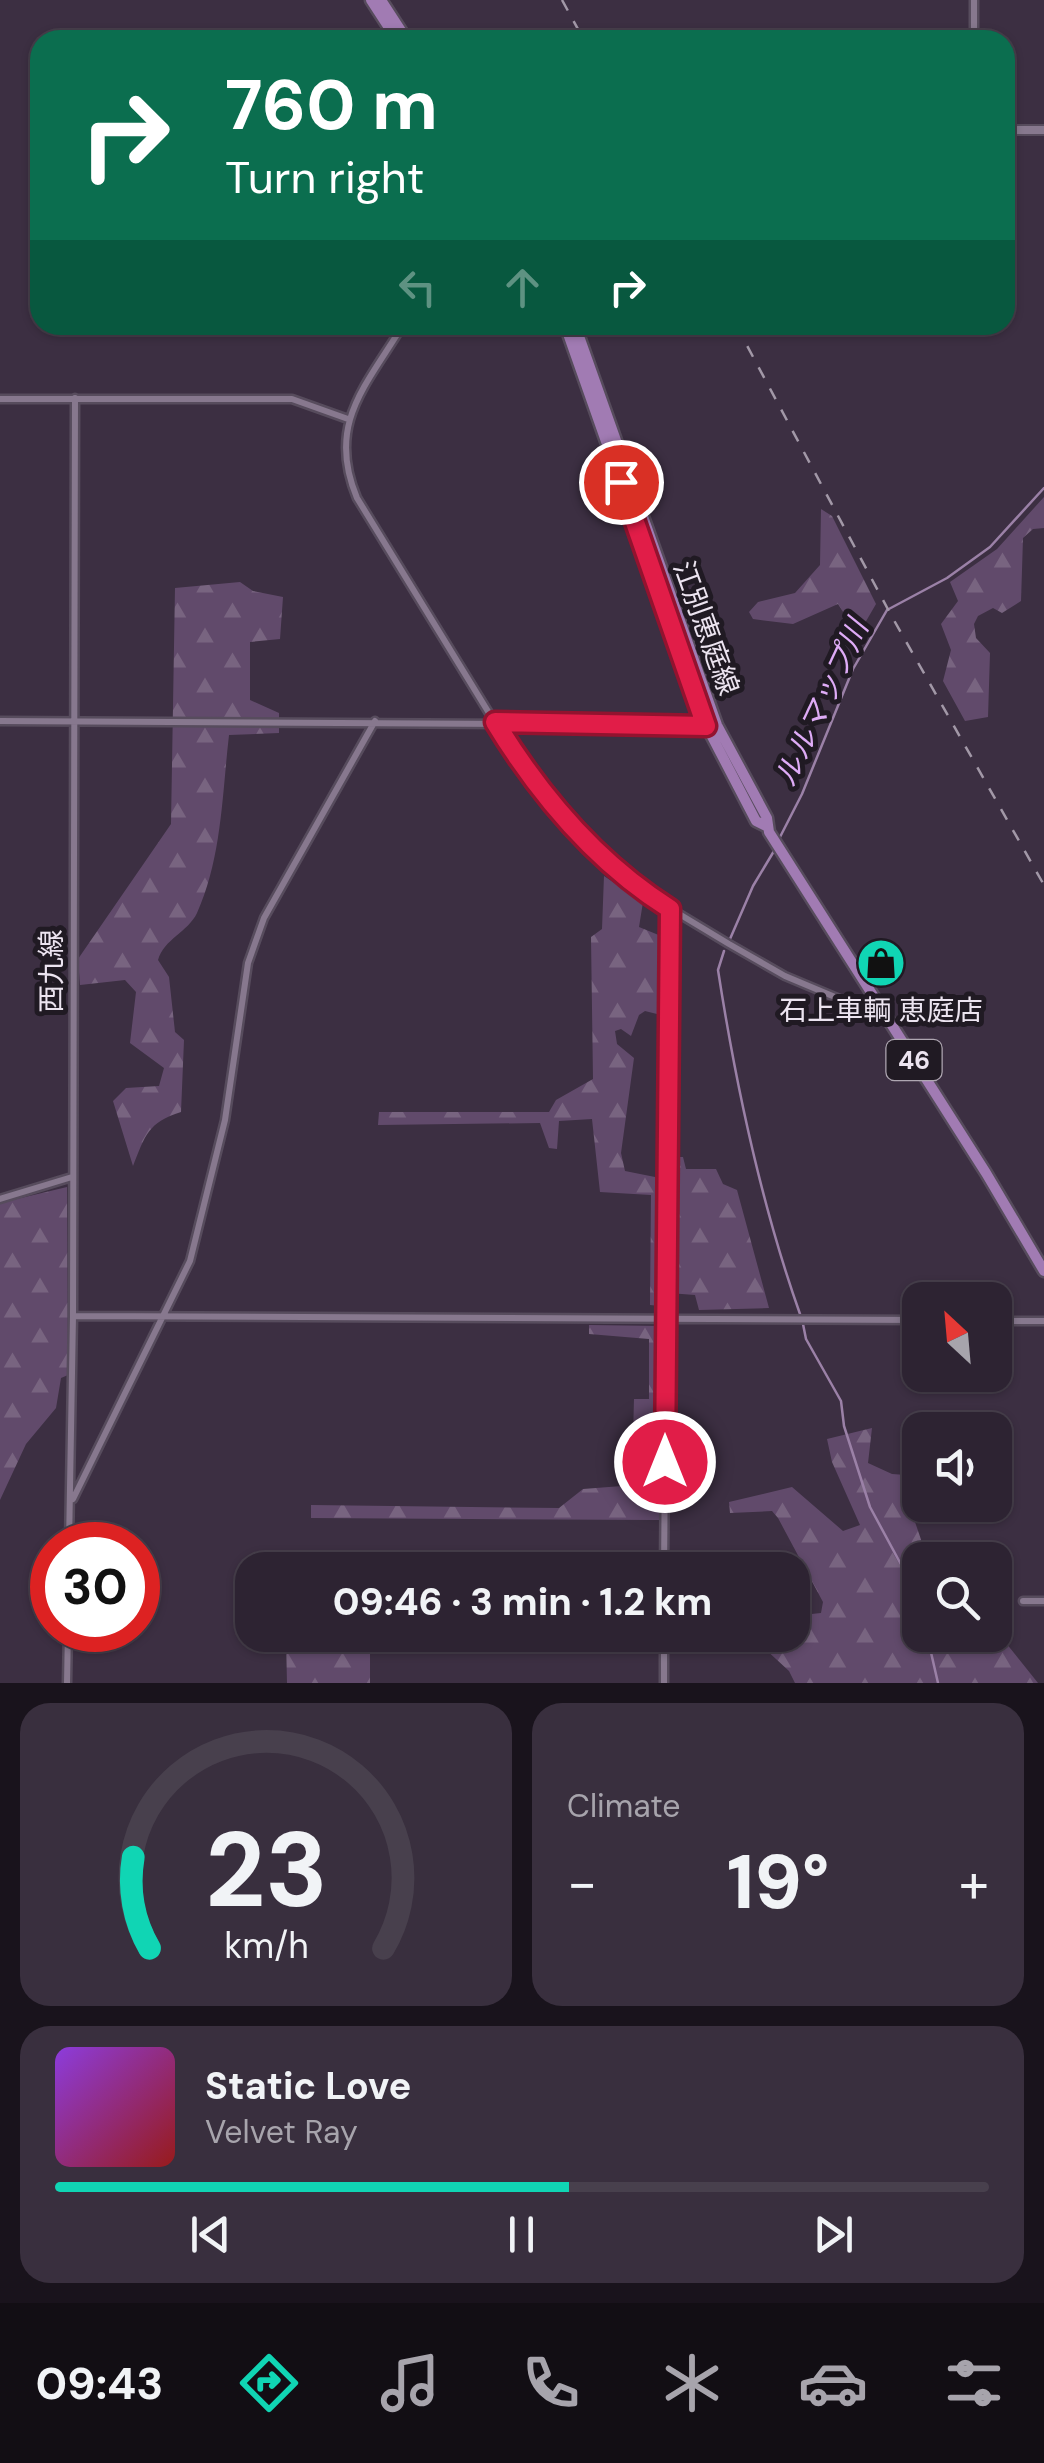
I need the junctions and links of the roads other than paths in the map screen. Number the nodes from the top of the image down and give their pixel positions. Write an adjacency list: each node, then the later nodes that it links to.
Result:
1 (371, 0): 4 (main road)
2 (381, 0): 5 (main road)
3 (974, 0): 6 (street)
4 (390, 30)
5 (400, 30)
6 (974, 30)
7 (1015, 130): 8 (street)
8 (1044, 130)
9 (397, 335): 14 (street)
10 (570, 335): 19 (main road, 江別恵庭線 / 46)
11 (577, 335): 19 (main road, 江別恵庭線 / 46)
12 (75, 398): 13 (street); 14 (street); 16 (street, 西九線)
13 (0, 399)
14 (348, 419): 18 (street)
15 (0, 720): 16 (street)
16 (75, 720): 17 (street); 22 (street, 西九線)
17 (375, 721): 18 (street); 26 (street)
18 (495, 722): 19 (street); 20 (street)
19 (711, 725): 21 (main road, 江別恵庭線 / 46)
20 (670, 909): 21 (street); 27 (street)
21 (888, 1020): 24 (main road, 江別恵庭線 / 46)
22 (72, 1177): 23 (street); 25 (street, 西九線)
23 (0, 1199)
24 (1044, 1271)
25 (74, 1316): 26 (street); 31 (street, 西九線)
26 (164, 1317): 27 (street); 31 (street)
27 (666, 1317): 28 (street); 33 (street)
28 (902, 1320)
29 (1012, 1321): 30 (street)
30 (1044, 1321)
31 (72, 1502): 32 (street, 西九線)
32 (71, 1522)
33 (664, 1552)
34 (1024, 1601): 35 (street)
35 (1044, 1601)
36 (68, 1652): 38 (street)
37 (664, 1652): 39 (street)
38 (67, 1683)
39 (664, 1683)

